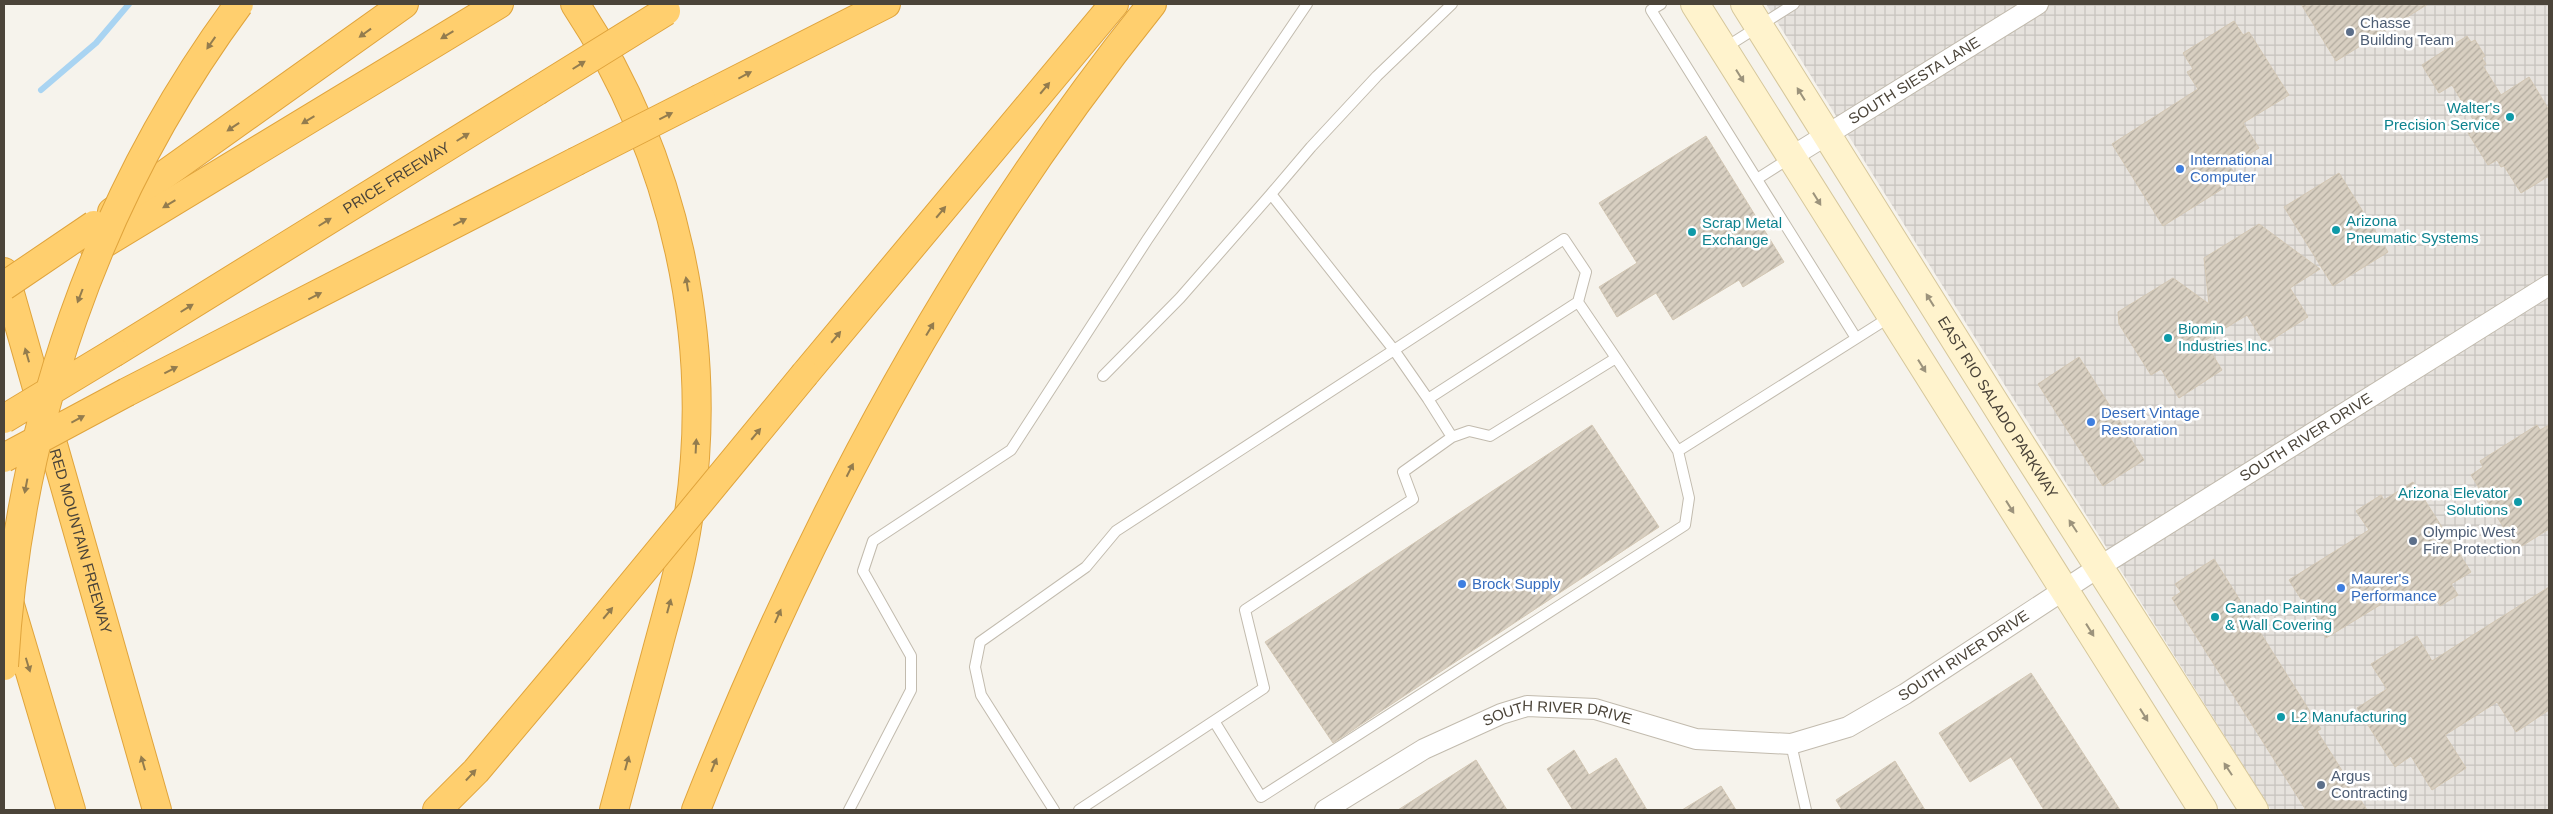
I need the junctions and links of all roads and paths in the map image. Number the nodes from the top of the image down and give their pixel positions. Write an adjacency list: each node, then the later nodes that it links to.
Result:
1 (239, 4): 40 (highway, one-way to 40, bridge)
2 (404, 4): 21 (highway, one-way to 21)
3 (575, 4): 46 (highway, one-way to 3)
4 (886, 4): 36 (highway, one-way to 4, bridge)
5 (1152, 4): 47 (highway, one-way to 5)
6 (1307, 4): 48 (lane)
7 (1452, 4): 20 (lane)
8 (1661, 4): 19 (lane)
9 (1695, 4): 16 (main road)
10 (1794, 4): 15 (lane)
11 (2038, 4): 17 (street, SOUTH SIESTA LANE)
12 (494, 7): 21 (highway, one-way to 21)
13 (672, 8): 33 (highway, PRICE FREEWAY, one-way to 13, bridge)
14 (1110, 9): 45 (highway, one-way to 14, bridge)
15 (1752, 15): 16 (lane); 17 (main road, EAST RIO SALADO PARKWAY, one-way to 15)
16 (1723, 49): 18 (main road, one-way to 18)
17 (1826, 135): 18 (street, SOUTH SIESTA LANE); 37 (main road, EAST RIO SALADO PARKWAY, one-way to 17)
18 (1791, 157): 19 (lane); 27 (main road, one-way to 27)
19 (1757, 179): 28 (lane)
20 (1272, 194): 29 (lane); 31 (lane)
21 (94, 237): 24 (highway, bridge); 25 (highway)
22 (4, 272): 44 (highway, RED MOUNTAIN FREEWAY, one-way to 22)
23 (2549, 285): 37 (street, SOUTH RIVER DRIVE)
24 (4, 286)
25 (4, 302)
26 (1578, 302): 29 (lane); 30 (lane); 32 (lane)
27 (1891, 316): 28 (lane); 39 (main road, one-way to 39)
28 (1856, 338): 35 (lane)
29 (1394, 350): 32 (lane); 49 (lane)
30 (1616, 358): 34 (lane); 35 (lane)
31 (1103, 376)
32 (1428, 399): 34 (lane)
33 (4, 419)
34 (1452, 437): 41 (lane)
35 (1678, 451): 41 (lane)
36 (4, 458)
37 (2099, 567): 39 (street, SOUTH RIVER DRIVE); 54 (main road, EAST RIO SALADO PARKWAY, one-way to 37)
38 (4, 584): 43 (highway, one-way to 43)
39 (2064, 589): 42 (street, SOUTH RIVER DRIVE); 53 (main road, one-way to 53)
40 (4, 666)
41 (1214, 721): 50 (lane)
42 (1791, 744): 51 (street, SOUTH RIVER DRIVE); 52 (lane)
43 (71, 810)
44 (157, 810)
45 (437, 810)
46 (614, 810)
47 (696, 810)
48 (849, 810)
49 (1054, 810)
50 (1079, 810)
51 (1326, 810)
52 (1806, 810)
53 (2203, 810)
54 (2254, 810)

